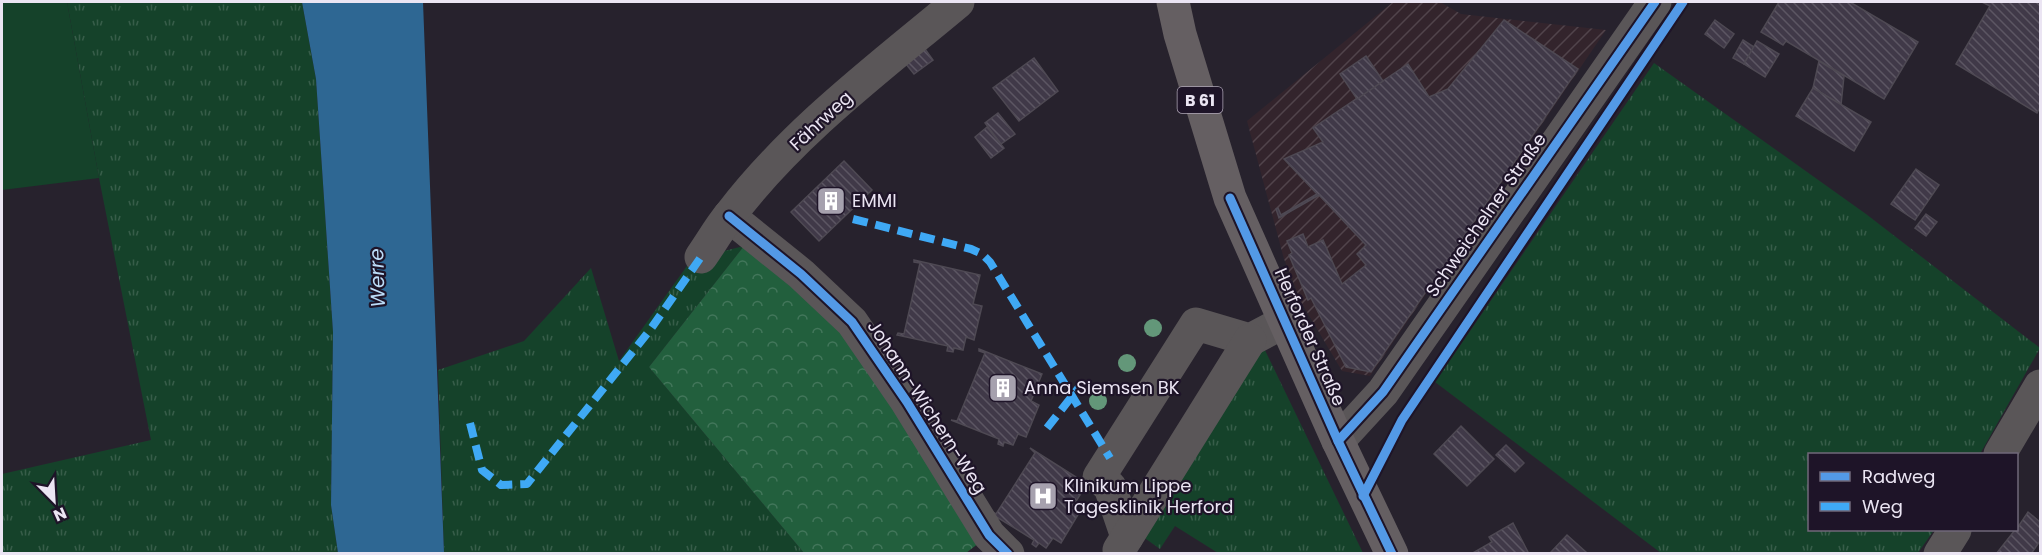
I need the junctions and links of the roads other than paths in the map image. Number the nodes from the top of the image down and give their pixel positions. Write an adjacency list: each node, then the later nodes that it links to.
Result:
1 (958, 2): 4 (street, Fährweg)
2 (1173, 2): 6 (main road, Herforder Straße / B 61)
3 (1655, 2): 9 (street, Schweichelner Straße)
4 (729, 216): 5 (street, Fährweg); 13 (street, Johann-Wichern-Weg)
5 (701, 257)
6 (1284, 322): 7 (street); 9 (main road, Herforder Straße / B 61)
7 (1250, 340): 12 (street); 12 (street)
8 (2040, 386): 10 (street)
9 (1338, 441): 14 (main road, Herforder Straße / B 61)
10 (2001, 453)
11 (1954, 531): 15 (street)
12 (1122, 545)
13 (1008, 554)
14 (1392, 554)
15 (1940, 554)

